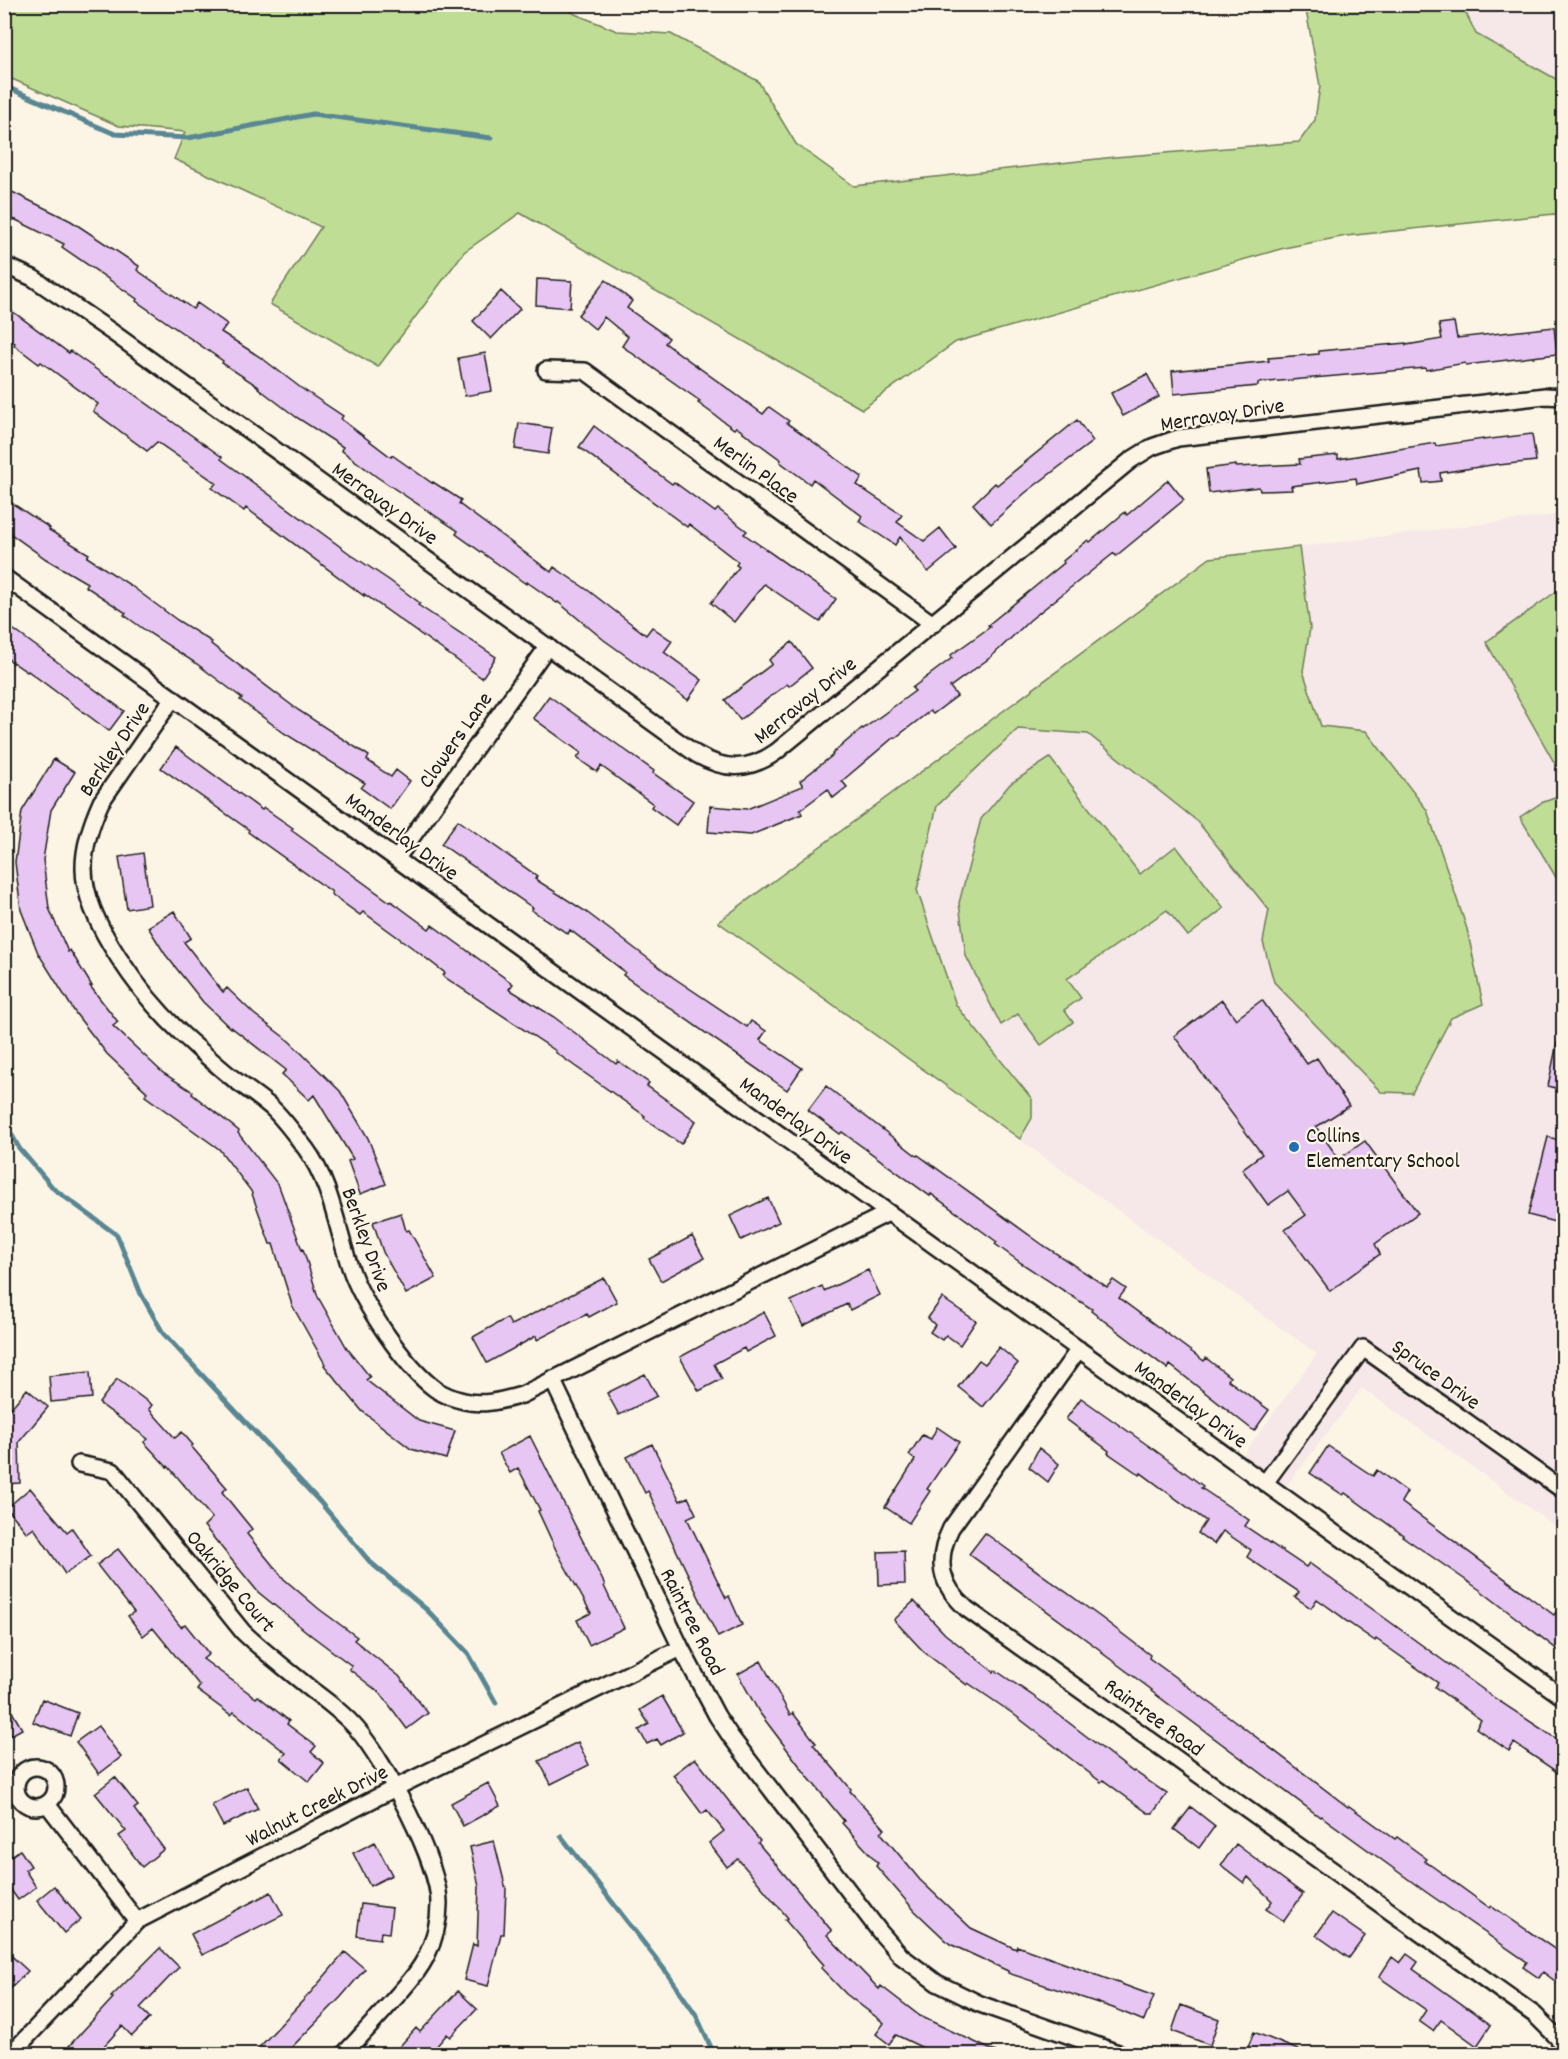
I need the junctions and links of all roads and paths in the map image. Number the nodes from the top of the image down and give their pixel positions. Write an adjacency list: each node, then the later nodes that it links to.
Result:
1 (4, 265): 6 (street, Merravay Drive)
2 (546, 370): 5 (street, Merlin Place)
3 (1563, 397): 5 (street, Merravay Drive)
4 (4, 577): 7 (street, Manderlay Drive)
5 (933, 624): 6 (street, Merravay Drive)
6 (548, 646): 8 (street, Clowers Lane)
7 (173, 698): 8 (street, Manderlay Drive); 11 (street, Berkley Drive)
8 (397, 858): 9 (street, Manderlay Drive)
9 (888, 1213): 10 (street, Manderlay Drive); 11 (street, Berkley Drive)
10 (1079, 1349): 13 (street, Manderlay Drive); 20 (street, Raintree Road)
11 (552, 1379): 15 (street, Raintree Road)
12 (79, 1464): 17 (street, Oakridge Court)
13 (1265, 1483): 14 (street, Spruce Drive); 16 (street, Manderlay Drive)
14 (1563, 1491)
15 (681, 1648): 17 (street, Walnut Creek Drive); 23 (street, Raintree Road)
16 (1563, 1698)
17 (395, 1788): 19 (street, Walnut Creek Drive); 22 (street, Oakridge Court)
18 (47, 1804): 19 (street)
19 (137, 1921): 21 (street, Walnut Creek Drive)
20 (1563, 2048)
21 (11, 2055)
22 (344, 2055)
23 (1121, 2055)

